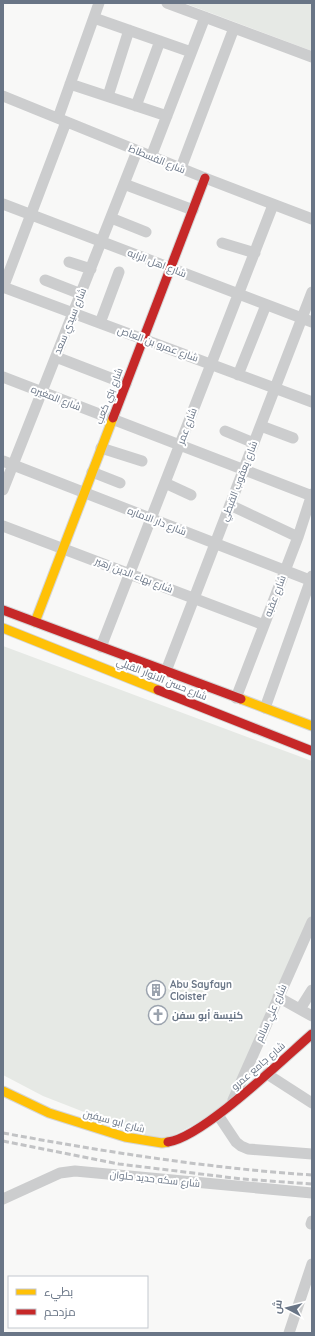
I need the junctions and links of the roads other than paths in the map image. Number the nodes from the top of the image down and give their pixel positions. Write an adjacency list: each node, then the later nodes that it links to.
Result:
1 (99, 3): 4 (street)
2 (167, 3): 3 (street)
3 (205, 17): 5 (street); 8 (street)
4 (94, 18): 6 (street); 10 (street)
5 (234, 28): 9 (street); 18 (street)
6 (129, 30): 7 (street); 12 (street)
7 (160, 41): 8 (street); 13 (street)
8 (192, 52): 14 (street)
9 (312, 56)
10 (70, 84): 12 (street); 15 (street)
11 (3, 96): 15 (street, شارع الفسطاط)
12 (108, 96): 13 (street)
13 (136, 106): 14 (street)
14 (166, 116): 17 (street)
15 (62, 120): 16 (street, شارع الفسطاط); 24 (street)
16 (137, 151): 17 (street, شارع الفسطاط); 20 (street, شارع سيدي سعد)
17 (151, 156): 18 (street, شارع الفسطاط)
18 (181, 168): 19 (street, شارع الفسطاط)
19 (205, 178): 22 (street, شارع الفسطاط); 23 (street, شارع بني كعب)
20 (124, 184): 23 (street); 25 (street, شارع سيدي سعد)
21 (3, 204): 24 (street, شارع اهل الرايه)
22 (273, 205): 26 (street, شارع الفسطاط); 30 (street, شارع عمر)
23 (193, 210): 32 (street, شارع بني كعب)
24 (31, 215): 28 (street, شارع اهل الرايه); 36 (street)
25 (111, 218): 27 (street); 28 (street, شارع سيدي سعد)
26 (312, 219)
27 (146, 232)
28 (102, 242): 32 (street, شارع اهل الرايه); 33 (street, شارع سيدي سعد)
29 (222, 243): 30 (street)
30 (254, 253): 39 (street, شارع عمر)
31 (69, 262): 33 (street)
32 (170, 268): 39 (street, شارع اهل الرايه); 44 (street, شارع بني كعب)
33 (90, 269): 38 (street, شارع سيدي سعد)
34 (119, 272): 43 (street)
35 (45, 280): 38 (street)
36 (3, 287): 41 (street, شارع عمرو بن العاص)
37 (312, 292): 42 (street, شارع يعقوب القبطي)
38 (81, 294): 41 (street, شارع سيدي سعد)
39 (238, 294): 40 (street, شارع اهل الرايه); 46 (street, شارع عمر)
40 (266, 305): 42 (street, شارع اهل الرايه); 47 (street)
41 (73, 313): 43 (street, شارع عمرو بن العاص); 45 (street, شارع سيدي سعد)
42 (307, 320): 50 (street, شارع يعقوب القبطي)
43 (100, 323): 44 (street, شارع عمرو بن العاص)
44 (143, 339): 46 (street, شارع عمرو بن العاص); 49 (street, شارع بني كعب)
45 (56, 357): 49 (street); 51 (street, شارع سيدي سعد)
46 (211, 364): 47 (street, شارع عمرو بن العاص); 58 (street, شارع عمر)
47 (238, 375): 50 (street, شارع عمرو بن العاص)
48 (3, 377): 51 (street, شارع المغيره)
49 (126, 384): 53 (street, شارع بني كعب)
50 (275, 388): 52 (street, شارع عمرو بن العاص); 54 (street, شارع يعقوب القبطي)
51 (42, 392): 53 (street, شارع المغيره); 61 (street, شارع سيدي سعد)
52 (312, 402)
53 (112, 419): 58 (street, شارع المغيره); 59 (street, شارع بني كعب)
54 (261, 426): 56 (street); 57 (street, شارع يعقوب القبطي)
55 (225, 431): 57 (street)
56 (293, 438)
57 (254, 443): 62 (street, شارع يعقوب القبطي)
58 (180, 445): 62 (street, شارع المغيره); 65 (street, شارع عمر)
59 (101, 448): 60 (street); 63 (street, شارع بني كعب)
60 (142, 461)
61 (8, 463): 66 (street, شارع سيدي سعد); 67 (street, شارع دار الاماره)
62 (244, 469): 69 (street, شارع المغيره); 70 (street, شارع يعقوب القبطي)
63 (92, 472): 64 (street); 67 (street, شارع بني كعب)
64 (120, 483)
65 (165, 484): 68 (street); 71 (street, شارع عمر)
66 (3, 490)
67 (84, 493): 71 (street, شارع دار الاماره); 75 (street, شارع بني كعب)
68 (191, 495)
69 (312, 495): 73 (street, شارع عقبه)
70 (230, 505): 73 (street); 74 (street, شارع يعقوب القبطي)
71 (151, 518): 74 (street, شارع دار الاماره); 77 (street, شارع عمر)
72 (3, 526): 75 (street, شارع بهاء الدين زهير)
73 (298, 537): 76 (street, شارع عقبه)
74 (215, 544): 76 (street, شارع دار الاماره); 79 (street, شارع يعقوب القبطي)
75 (63, 548): 77 (street, شارع بهاء الدين زهير); 81 (street, شارع بني كعب)
76 (285, 570): 78 (street, شارع دار الاماره); 82 (street, شارع عقبه)
77 (129, 574): 79 (street, شارع بهاء الدين زهير); 84 (street, شارع عمر)
78 (312, 579): 87 (street)
79 (194, 599): 82 (street, شارع بهاء الدين زهير); 85 (street, شارع يعقوب القبطي)
80 (3, 610): 81 (street, شارع حسن الانوار القبلي)
81 (35, 622): 84 (street, شارع حسن الانوار القبلي)
82 (264, 625): 86 (street, شارع عقبه)
83 (3, 628): 89 (street, شارع حسن الانوار القبلي)
84 (101, 647): 85 (street, شارع حسن الانوار القبلي)
85 (166, 671): 86 (street, شارع حسن الانوار القبلي)
86 (236, 698): 87 (street, شارع حسن الانوار القبلي)
87 (265, 708): 88 (street, شارع حسن الانوار القبلي)
88 (312, 726)
89 (312, 751)
90 (312, 922): 92 (street, شارع علي سالم)
91 (312, 990): 93 (street)
92 (278, 997): 93 (street); 99 (street, شارع علي سالم)
93 (300, 1009): 94 (street)
94 (312, 1016)
95 (311, 1036): 96 (street, شارع جامع عمرو)
96 (267, 1074): 98 (street); 99 (street, شارع جامع عمرو)
97 (3, 1091): 100 (street, شارع ابو سيفين)
98 (311, 1101)
99 (231, 1104): 100 (street, شارع جامع عمرو)
100 (218, 1115): 101 (street)
101 (312, 1154)
102 (312, 1194): 103 (street, شارع سكه حديد حلوان)
103 (3, 1199)
104 (312, 1264): 105 (street)
105 (290, 1333)

